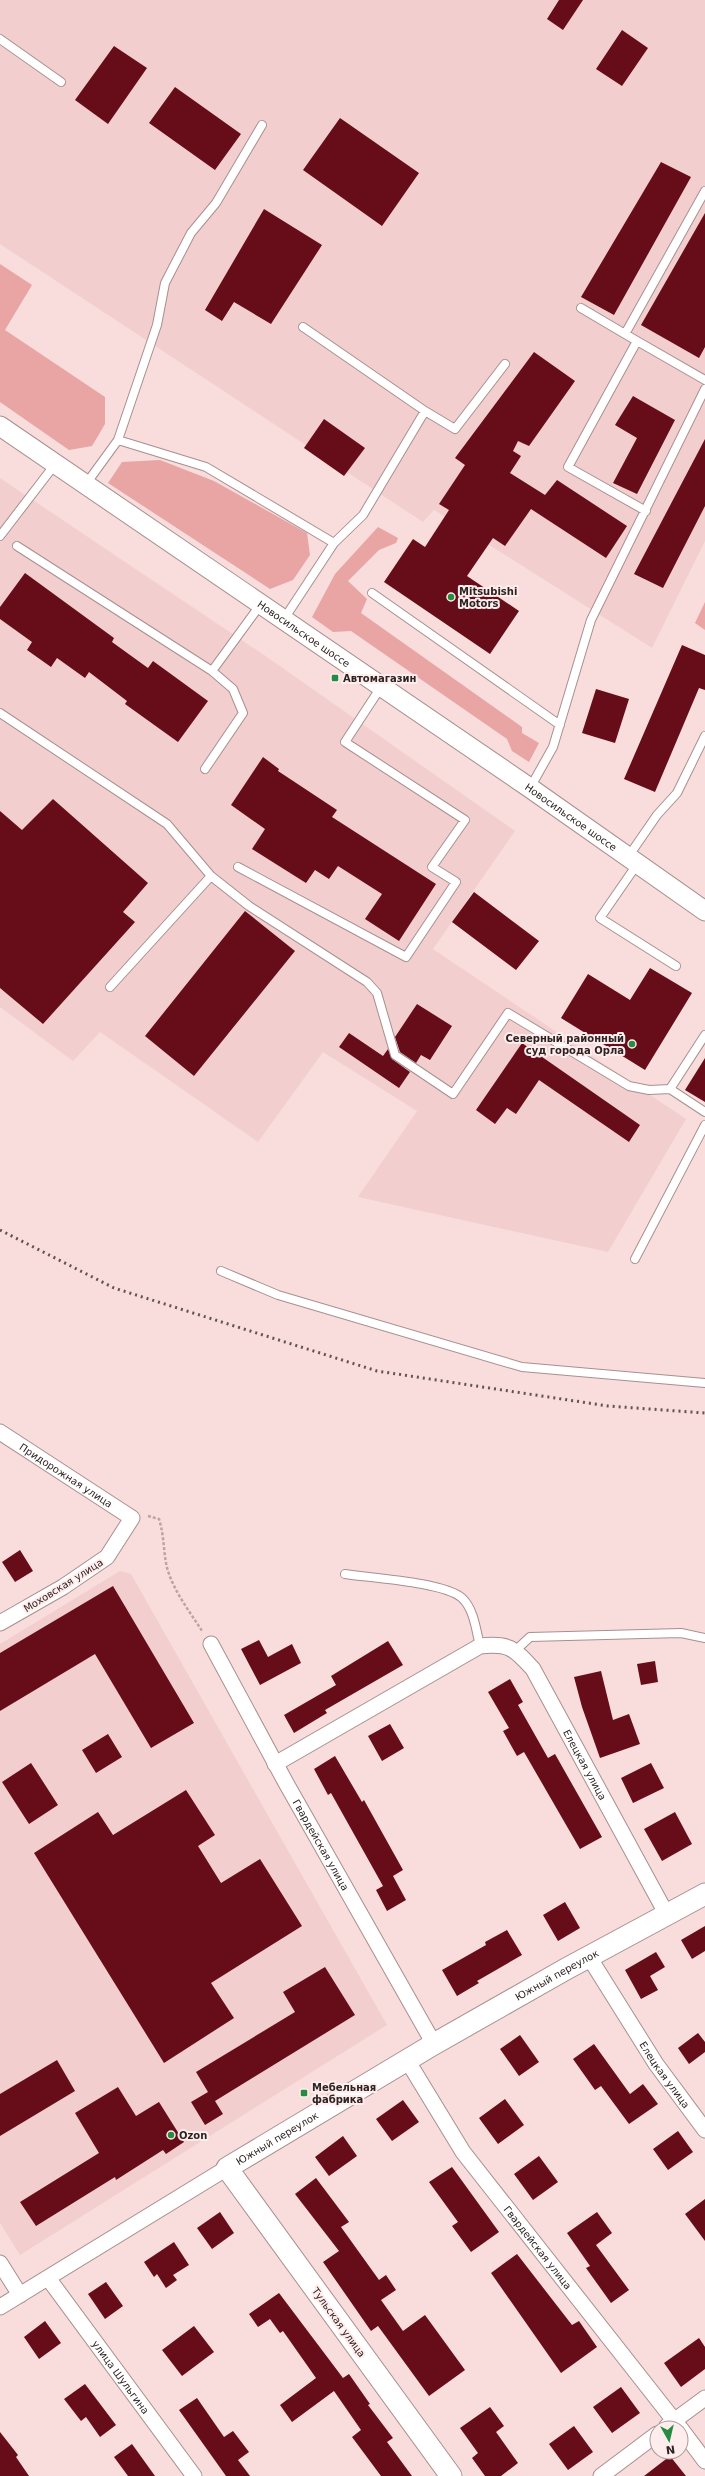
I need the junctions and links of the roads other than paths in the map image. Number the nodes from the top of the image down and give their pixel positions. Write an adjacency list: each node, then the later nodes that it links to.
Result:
1 (0, 39): 2 (lane)
2 (61, 82)
3 (262, 125): 14 (lane)
4 (705, 191): 7 (lane)
5 (581, 308): 7 (lane)
6 (303, 327): 12 (lane)
7 (626, 334): 8 (lane)
8 (636, 341): 10 (lane); 17 (lane)
9 (505, 364): 12 (lane)
10 (705, 380)
11 (705, 389): 17 (lane)
12 (426, 411): 19 (lane)
13 (0, 426): 15 (street, Новосильское шоссе)
14 (118, 440): 16 (lane); 19 (lane)
15 (56, 463): 16 (street, Новосильское шоссе); 18 (lane)
16 (86, 484): 22 (street, Новосильское шоссе)
17 (646, 511): 27 (lane)
18 (0, 536)
19 (334, 543): 23 (lane)
20 (17, 546): 24 (lane)
21 (372, 593): 27 (lane)
22 (262, 604): 23 (street, Новосильское шоссе); 24 (lane)
23 (284, 619): 25 (street, Новосильское шоссе)
24 (212, 671): 29 (lane)
25 (382, 686): 30 (street, Новосильское шоссе); 32 (lane)
26 (0, 713): 33 (lane)
27 (560, 725): 30 (lane)
28 (705, 736): 31 (lane)
29 (205, 769)
30 (530, 788): 31 (street, Новосильское шоссе)
31 (633, 860): 34 (street, Новосильское шоссе); 35 (lane)
32 (238, 867)
33 (211, 876): 36 (lane); 38 (lane)
34 (705, 911)
35 (676, 966)
36 (110, 987)
37 (705, 1034): 38 (lane)
38 (670, 1089): 39 (lane)
39 (705, 1112)
40 (705, 1125): 41 (lane)
41 (635, 1259)
42 (221, 1271): 43 (lane)
43 (705, 1383)
44 (0, 1432): 45 (street, Придорожная улица)
45 (132, 1518): 47 (street, Моховская улица)
46 (345, 1574): 50 (lane)
47 (0, 1623)
48 (705, 1638): 51 (lane)
49 (211, 1644): 52 (street, Гвардейская улица)
50 (480, 1646): 51 (street); 52 (street)
51 (516, 1650): 54 (street, Елецкая улица)
52 (276, 1764): 56 (street, Гвардейская улица)
53 (705, 1894): 54 (main road, Южный переулок)
54 (667, 1915): 55 (main road, Южный переулок)
55 (589, 1957): 56 (main road, Южный переулок); 58 (street, Елецкая улица)
56 (434, 2044): 57 (main road, Южный переулок)
57 (407, 2060): 59 (main road, Южный переулок); 65 (street, Гвардейская улица)
58 (705, 2130)
59 (227, 2168): 61 (street, Южный переулок); 71 (main road, Тульская улица)
60 (0, 2263): 62 (street)
61 (48, 2278): 62 (street, Южный переулок); 70 (street, улица Шульгина)
62 (20, 2295): 63 (street, Южный переулок)
63 (0, 2307)
64 (705, 2398): 66 (street)
65 (670, 2420)
66 (681, 2420)
67 (649, 2440): 72 (street)
68 (689, 2442): 69 (street, Гвардейская улица)
69 (705, 2461)
70 (194, 2476)
71 (451, 2476)
72 (601, 2476)

